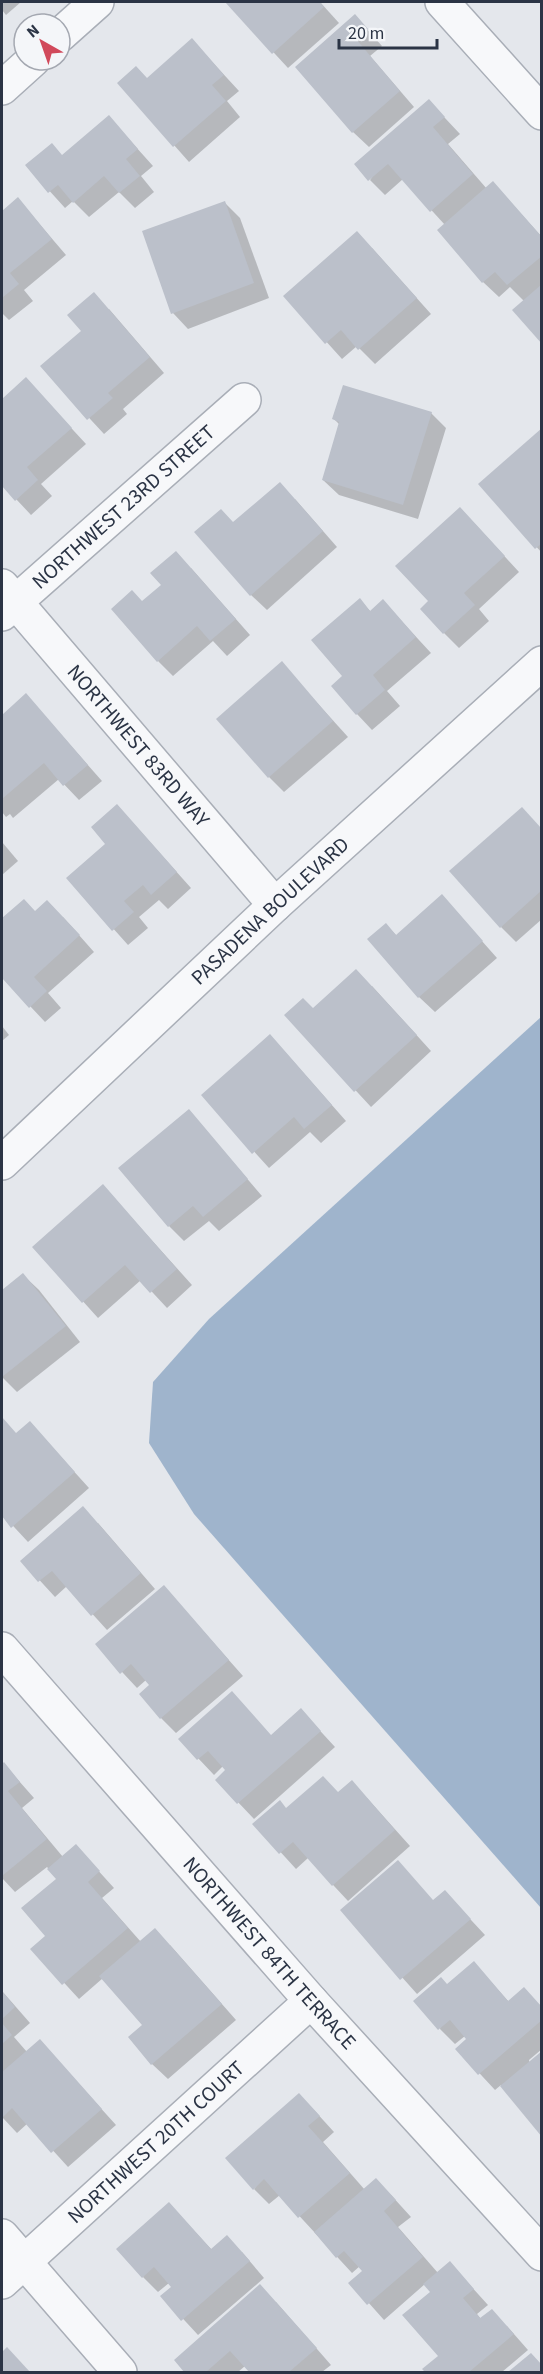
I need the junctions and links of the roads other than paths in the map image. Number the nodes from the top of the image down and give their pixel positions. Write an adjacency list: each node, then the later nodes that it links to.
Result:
1 (97, 2): 3 (street)
2 (442, 2): 6 (street)
3 (72, 24)
4 (20, 72): 5 (street)
5 (2, 88)
6 (542, 113)
7 (244, 400): 8 (street, NORTHWEST 23RD STREET)
8 (6, 601): 10 (street, NORTHWEST 83RD WAY)
9 (542, 663): 10 (street, PASADENA BOULEVARD)
10 (275, 905): 11 (street, PASADENA BOULEVARD)
11 (2, 1163)
12 (2, 1649): 13 (street, NORTHWEST 84TH TERRACE)
13 (311, 2001): 15 (street, NORTHWEST 84TH TERRACE); 16 (street, NORTHWEST 20TH COURT)
14 (2, 2236): 16 (street)
15 (542, 2254)
16 (13, 2272): 17 (street)
17 (120, 2373)

